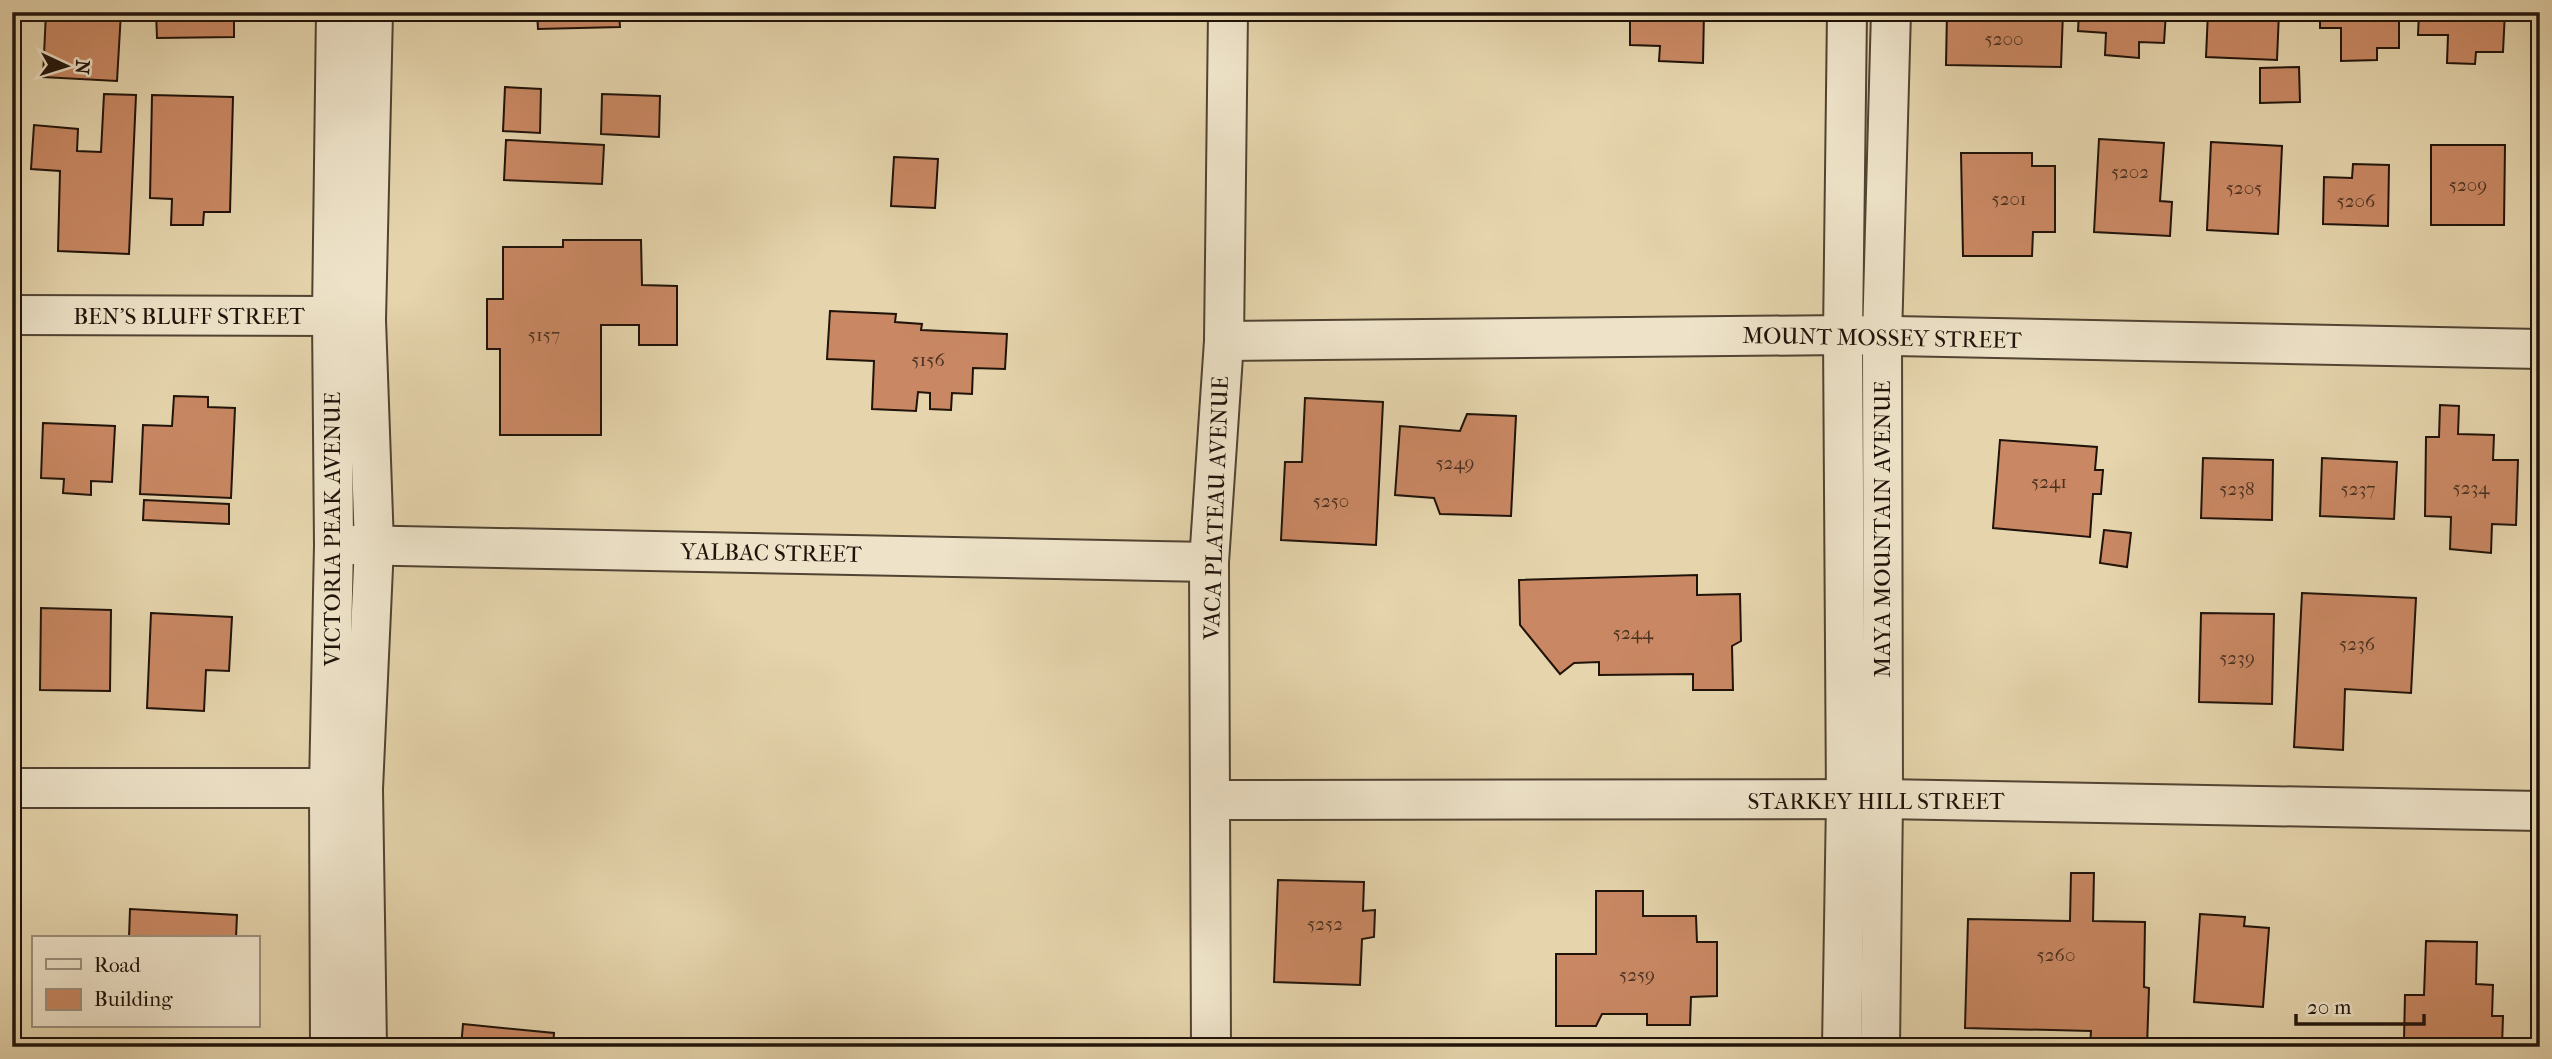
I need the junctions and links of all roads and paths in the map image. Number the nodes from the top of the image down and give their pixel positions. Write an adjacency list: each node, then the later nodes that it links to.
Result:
1 (336, 12): 7 (street, VICTORIA PEAK AVENUE)
2 (373, 12): 7 (street)
3 (1228, 12): 10 (street, VACA PLATEAU AVENUE)
4 (1847, 12): 8 (street, MAYA MOUNTAIN AVENUE)
5 (1891, 12): 9 (street, MAYA MOUNTAIN AVENUE)
6 (12, 316): 7 (street, BEN'S BLUFF STREET)
7 (349, 318): 12 (street, VICTORIA PEAK AVENUE); 13 (street)
8 (1843, 335): 9 (street, MOUNT MOSSEY STREET); 10 (street, MOUNT MOSSEY STREET); 18 (street, MAYA MOUNTAIN AVENUE)
9 (1882, 337): 11 (street, MOUNT MOSSEY STREET); 18 (street, MAYA MOUNTAIN AVENUE)
10 (1224, 341): 14 (street, VACA PLATEAU AVENUE)
11 (2540, 349)
12 (334, 544): 13 (street, YALBAC STREET); 16 (street, VICTORIA PEAK AVENUE)
13 (374, 545): 14 (street, YALBAC STREET); 16 (street)
14 (1209, 562): 17 (street, VACA PLATEAU AVENUE)
15 (12, 788): 16 (street)
16 (346, 788): 20 (street, VICTORIA PEAK AVENUE); 21 (street)
17 (1212, 800): 18 (street, STARKEY HILL STREET); 22 (street, VACA PLATEAU AVENUE)
18 (1864, 800): 19 (street, STARKEY HILL STREET); 23 (street, MAYA MOUNTAIN AVENUE); 24 (street, MAYA MOUNTAIN AVENUE)
19 (2540, 811)
20 (330, 1047)
21 (367, 1047)
22 (1211, 1047)
23 (1842, 1047)
24 (1880, 1047)

